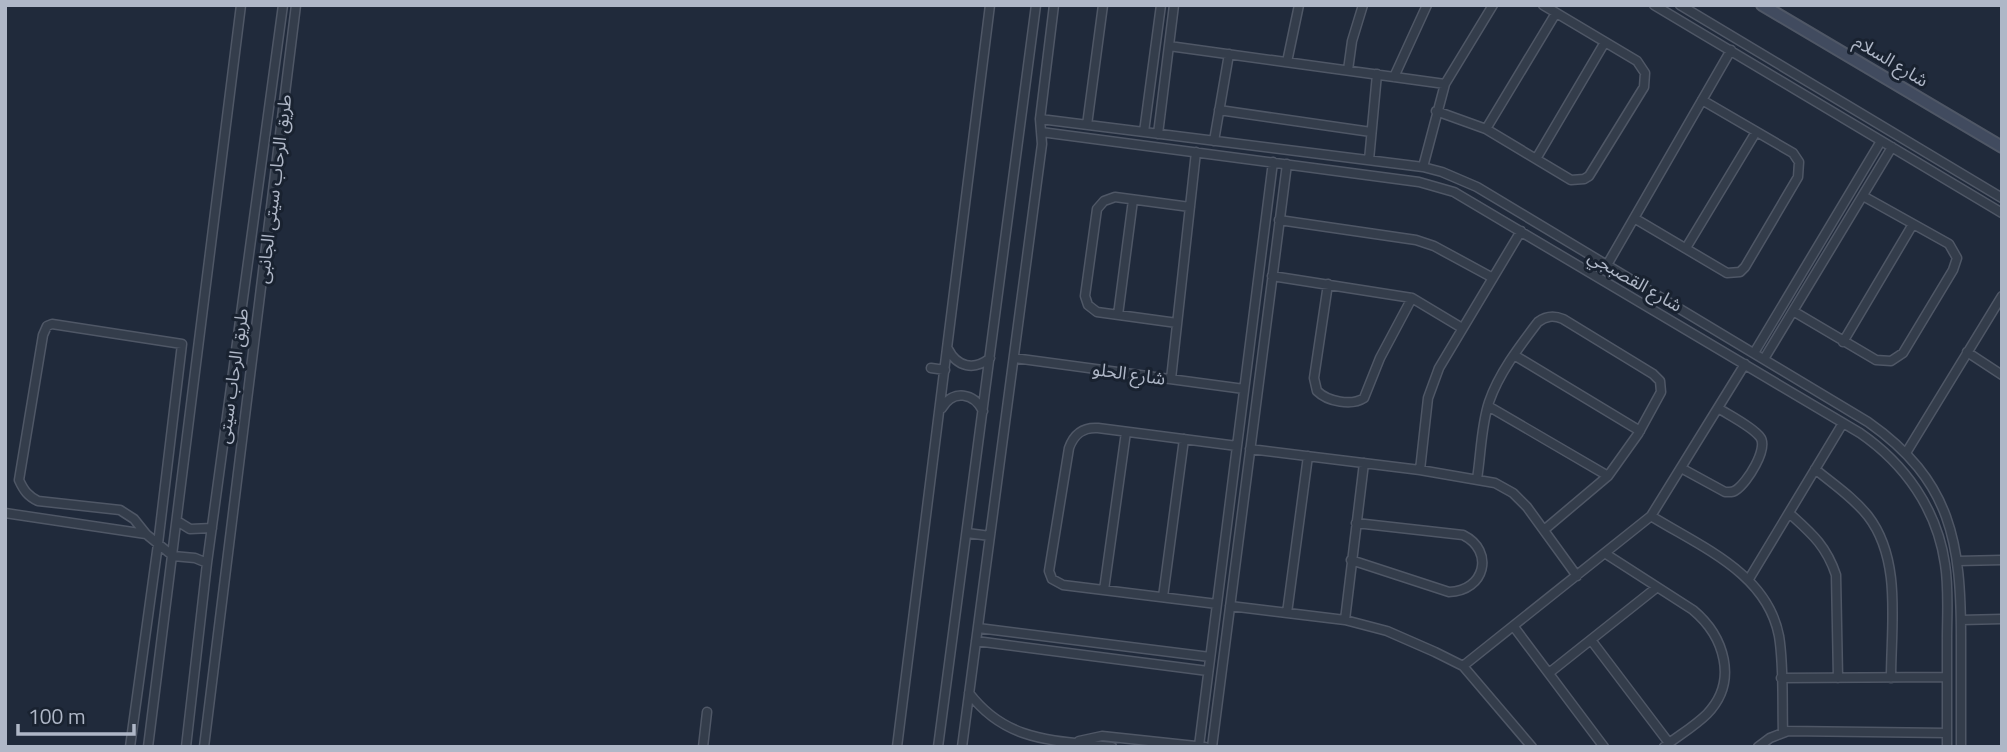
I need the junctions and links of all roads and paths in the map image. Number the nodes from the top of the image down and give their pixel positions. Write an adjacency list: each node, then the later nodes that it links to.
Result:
1 (241, 5): 104 (street)
2 (283, 5): 118 (street, طريق الرحاب سيتى)
3 (296, 5): 133 (street, طريق الرحاب سيتى الجانبى)
4 (980, 5): 18 (street)
5 (1036, 5): 82 (street)
6 (1054, 5): 32 (street)
7 (1103, 5): 34 (street)
8 (1161, 5): 37 (street)
9 (1174, 5): 21 (street)
10 (1299, 5): 24 (street)
11 (1363, 5): 25 (street)
12 (1427, 5): 27 (street)
13 (1493, 5): 28 (street)
14 (1543, 5): 19 (street)
15 (1654, 5): 22 (street)
16 (1680, 5): 58 (street)
17 (1762, 5): 45 (main road, شارع السلام)
18 (990, 6): 78 (street)
19 (1556, 13): 20 (street); 35 (street)
20 (1605, 42): 48 (street); 48 (street)
21 (1169, 46): 23 (street); 40 (street)
22 (1731, 50): 29 (street); 43 (street)
23 (1229, 54): 24 (street); 30 (street)
24 (1287, 62): 25 (street)
25 (1348, 71): 26 (street)
26 (1377, 74): 27 (street); 38 (street)
27 (1394, 77): 28 (street)
28 (1445, 84): 31 (street)
29 (1702, 100): 39 (street); 60 (street)
30 (1219, 110): 38 (street); 42 (street)
31 (1436, 111): 35 (street); 52 (street)
32 (1040, 119): 33 (street, شارع القصبجي); 36 (street)
33 (1075, 123): 34 (street, شارع القصبجي); 41 (street)
34 (1087, 125): 37 (street, شارع القصبجي)
35 (1486, 129): 48 (street)
36 (1041, 132): 41 (street, شارع القصبجي); 83 (street)
37 (1144, 132): 40 (street, شارع القصبجي)
38 (1371, 132): 49 (street)
39 (1756, 132): 64 (street); 64 (street)
40 (1158, 134): 42 (street, شارع القصبجي)
41 (1073, 137): 46 (street, شارع القصبجي)
42 (1214, 141): 47 (street, شارع القصبجي)
43 (1881, 141): 44 (street); 80 (street)
44 (1892, 147): 56 (street); 58 (street)
45 (2002, 147)
46 (1196, 152): 50 (street, شارع القصبجي); 59 (street)
47 (1326, 155): 49 (street, شارع القصبجي); 53 (street)
48 (1536, 159)
49 (1368, 160): 52 (street, شارع القصبجي)
50 (1273, 162): 51 (street, شارع القصبجي); 54 (street)
51 (1287, 164): 53 (street, شارع القصبجي); 55 (street)
52 (1423, 167): 65 (street, شارع القصبجي)
53 (1324, 168): 63 (street, شارع القصبجي)
54 (1270, 181): 55 (street); 90 (street)
55 (1284, 183): 61 (street)
56 (1863, 196): 62 (street); 71 (street)
57 (1133, 200): 59 (street); 72 (street); 72 (street)
58 (2001, 206)
59 (1190, 207): 74 (street)
60 (1634, 218): 64 (street); 65 (street)
61 (1279, 220): 66 (street); 67 (street)
62 (1913, 224): 77 (street); 77 (street)
63 (1521, 231): 67 (street); 76 (street, شارع القصبجي)
64 (1686, 248)
65 (1607, 265): 73 (street, شارع القصبجي)
66 (1272, 276): 68 (street); 100 (street)
67 (1493, 278): 75 (street)
68 (1328, 284): 70 (street); 70 (street)
69 (2002, 296): 79 (street)
70 (1412, 299): 75 (street)
71 (1793, 312): 77 (street); 84 (street)
72 (1118, 315): 74 (street)
73 (1702, 321): 76 (street); 80 (street, شارع القصبجي)
74 (1177, 323): 89 (street)
75 (1462, 328): 108 (street)
76 (1694, 334): 85 (street, شارع القصبجي)
77 (1843, 342)
78 (948, 349): 82 (street); 87 (street)
79 (1967, 352): 88 (street); 101 (street)
80 (1754, 353): 84 (street, شارع القصبجي)
81 (1514, 355): 91 (street); 96 (street); 96 (street)
82 (990, 358): 94 (street)
83 (1014, 358): 89 (street, شارع الحلو); 122 (street)
84 (1764, 359): 101 (street, شارع القصبجي)
85 (1745, 364): 92 (street); 95 (street, شارع القصبجي)
86 (931, 368): 87 (street)
87 (945, 370): 93 (street)
88 (2002, 375)
89 (1171, 379): 90 (street, شارع الحلو)
90 (1244, 389): 99 (street)
91 (1488, 406): 109 (street); 110 (street)
92 (1718, 408): 106 (street); 106 (street)
93 (941, 410): 94 (street); 172 (street)
94 (983, 411): 120 (street)
95 (1843, 423): 107 (street); 151 (street, شارع القصبجي)
96 (1640, 431): 109 (street)
97 (1126, 432): 98 (street); 135 (street); 135 (street)
98 (1184, 439): 99 (street); 136 (street)
99 (1237, 446): 114 (street)
100 (1250, 449): 102 (street); 115 (street)
101 (1906, 453): 127 (street, شارع القصبجي)
102 (1308, 456): 105 (street); 139 (street)
103 (169, 457): 104 (street); 121 (street); 123 (street)
104 (184, 459): 116 (street)
105 (1364, 463): 108 (street); 117 (street)
106 (1681, 468): 113 (street)
107 (1815, 469): 112 (street); 154 (street)
108 (1420, 470): 110 (street)
109 (1608, 476): 119 (street)
110 (1477, 479): 119 (street)
111 (5, 513): 121 (street)
112 (1789, 513): 132 (street); 153 (street)
113 (1651, 516): 124 (street); 132 (street)
114 (1228, 519): 115 (street); 137 (street)
115 (1241, 520): 138 (street)
116 (177, 521): 118 (street); 125 (street)
117 (1356, 523): 126 (street); 126 (street)
118 (212, 528): 129 (street, طريق الرحاب سيتى)
119 (1544, 530): 130 (street)
120 (967, 533): 122 (street); 173 (street)
121 (146, 534): 123 (street)
122 (990, 536): 144 (street)
123 (159, 544): 125 (street); 158 (street)
124 (1606, 554): 130 (street); 134 (street)
125 (173, 555): 129 (street); 160 (street)
126 (1351, 561): 141 (street)
127 (1958, 561): 128 (street); 142 (street, شارع القصبجي)
128 (2002, 561)
129 (207, 563): 131 (street, طريق الرحاب سيتى)
130 (1577, 576): 143 (street)
131 (205, 578): 133 (street); 169 (street, طريق الرحاب سيتى)
132 (1749, 579): 152 (street)
133 (224, 582): 170 (street, طريق الرحاب سيتى الجانبى)
134 (1657, 588): 145 (street); 165 (street)
135 (1104, 590): 136 (street)
136 (1163, 597): 137 (street)
137 (1217, 604): 147 (street)
138 (1230, 606): 139 (street); 159 (street)
139 (1287, 613): 141 (street)
140 (2002, 619): 142 (street)
141 (1345, 620): 148 (street)
142 (1961, 620): 182 (street, شارع القصبجي)
143 (1514, 627): 148 (street); 150 (street)
144 (978, 628): 146 (street); 147 (street)
145 (1591, 640): 150 (street); 165 (street)
146 (976, 641): 149 (street); 155 (street)
147 (1210, 657): 149 (street)
148 (1463, 666): 178 (street)
149 (1208, 671): 157 (street)
150 (1549, 673): 179 (street)
151 (1947, 677): 154 (street); 162 (street, شارع القصبجي)
152 (1781, 678): 153 (street); 161 (street)
153 (1838, 678): 154 (street)
154 (1891, 678)
155 (969, 693): 163 (street); 174 (street)
156 (707, 712): 171 (street)
157 (1202, 722): 159 (street); 166 (street)
158 (134, 723): 160 (street); 167 (street)
159 (1214, 723): 177 (street)
160 (151, 725): 168 (street)
161 (1783, 733): 162 (street); 180 (street)
162 (1947, 733): 181 (street, شارع القصبجي)
163 (1044, 742): 164 (street)
164 (1077, 743): 166 (street); 175 (street)
165 (1667, 745)
166 (1199, 746): 176 (street)
167 (130, 747)
168 (148, 747)
169 (186, 747)
170 (204, 747)
171 (703, 747)
172 (897, 747)
173 (938, 747)
174 (962, 747)
175 (1112, 747)
176 (1205, 747)
177 (1212, 747)
178 (1532, 747)
179 (1604, 747)
180 (1758, 747)
181 (1947, 747)
182 (1961, 747)

